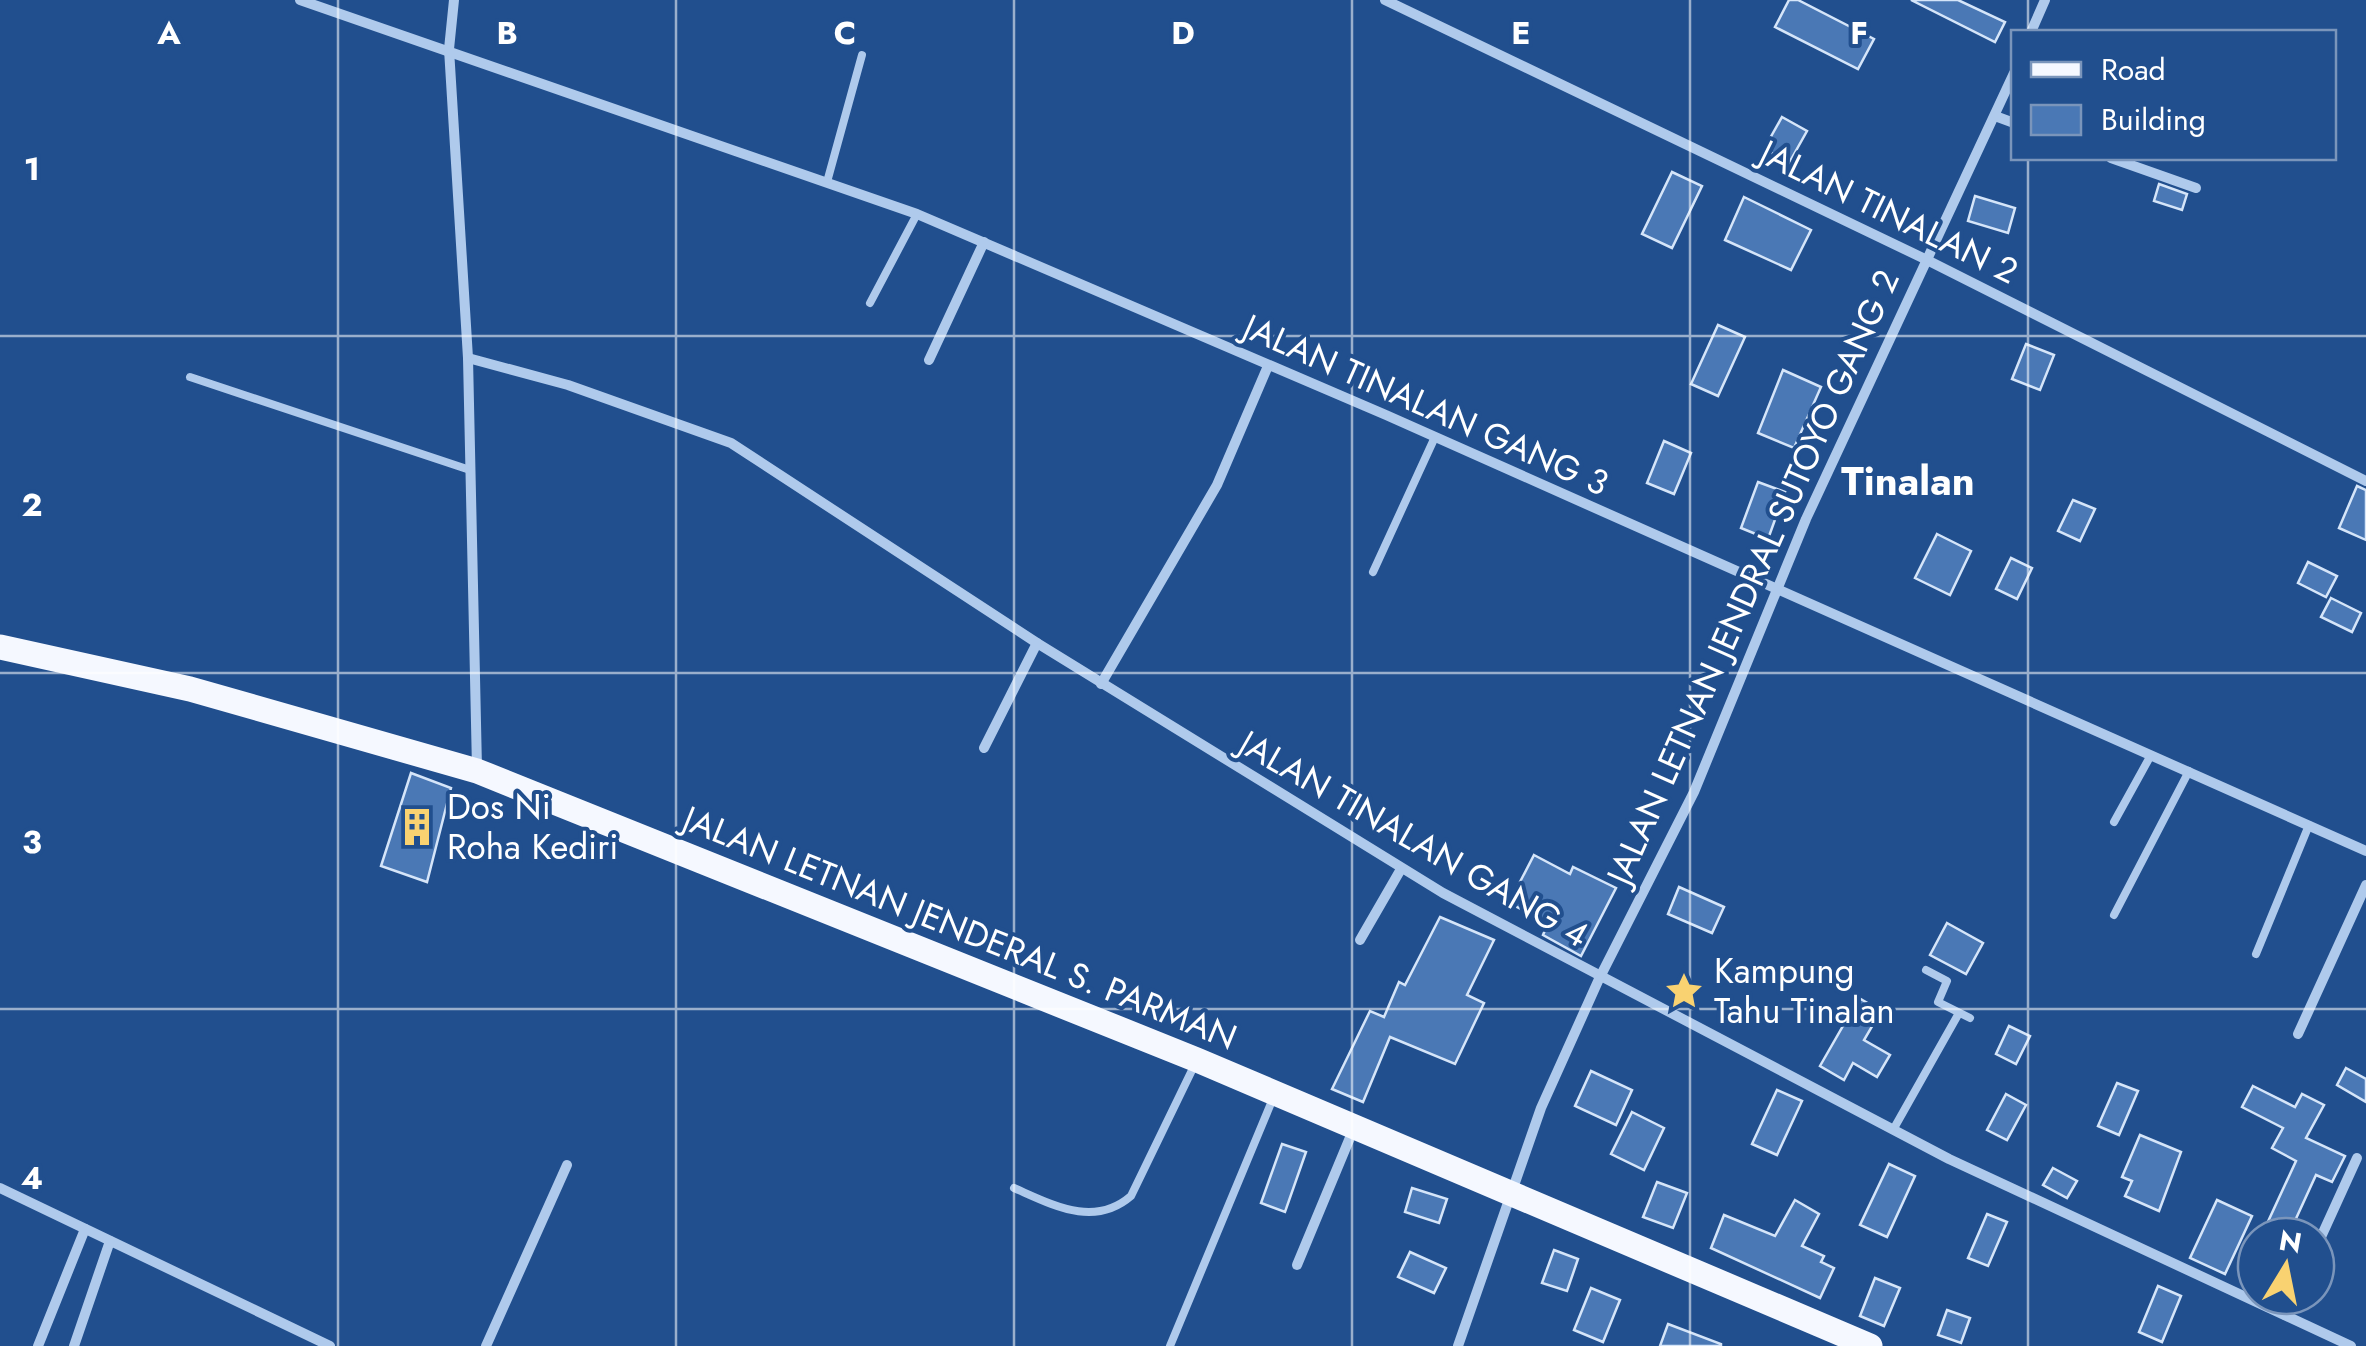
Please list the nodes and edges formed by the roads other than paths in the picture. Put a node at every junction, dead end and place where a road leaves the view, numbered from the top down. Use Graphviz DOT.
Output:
graph roads {
  1 [pos="300,0"];
  2 [pos="454,0"];
  3 [pos="1384,0"];
  4 [pos="2045,0"];
  5 [pos="2032,30"];
  6 [pos="449,49"];
  7 [pos="862,56"];
  8 [pos="2011,79"];
  9 [pos="1994,116"];
  10 [pos="2011,122"];
  11 [pos="2117,160"];
  12 [pos="827,182"];
  13 [pos="2196,188"];
  14 [pos="917,214"];
  15 [pos="984,242"];
  16 [pos="1925,259"];
  17 [pos="870,303"];
  18 [pos="468,358"];
  19 [pos="929,360"];
  20 [pos="1268,366"];
  21 [pos="190,377"];
  22 [pos="1435,437"];
  23 [pos="470,470"];
  24 [pos="2366,480"];
  25 [pos="1373,572"];
  26 [pos="1777,592"];
  27 [pos="1037,644"];
  28 [pos="0,647"];
  29 [pos="1101,684"];
  30 [pos="984,748"];
  31 [pos="2151,754"];
  32 [pos="478,771"];
  33 [pos="2189,771"];
  34 [pos="2114,822"];
  35 [pos="2309,825"];
  36 [pos="2366,852"];
  37 [pos="1401,869"];
  38 [pos="2366,885"];
  39 [pos="2114,915"];
  40 [pos="1360,940"];
  41 [pos="2256,954"];
  42 [pos="1926,970"];
  43 [pos="1599,979"];
  44 [pos="1959,1013"];
  45 [pos="1970,1018"];
  46 [pos="2298,1034"];
  47 [pos="1196,1060"];
  48 [pos="1275,1094"];
  49 [pos="1354,1128"];
  50 [pos="1893,1130"];
  51 [pos="2357,1158"];
  52 [pos="567,1165"];
  53 [pos="0,1188"];
  54 [pos="1014,1188"];
  55 [pos="1509,1192"];
  56 [pos="2331,1216"];
  57 [pos="84,1229"];
  58 [pos="110,1241"];
  59 [pos="1298,1266"];
  60 [pos="2236,1292"];
  61 [pos="2287,1316"];
  62 [pos="38,1346"];
  63 [pos="74,1346"];
  64 [pos="330,1346"];
  65 [pos="486,1346"];
  66 [pos="1170,1346"];
  67 [pos="1458,1346"];
  68 [pos="1870,1346"];
  69 [pos="2351,1346"];
  1 -- 6 [label="street, JALAN TINALAN GANG 3"];
  2 -- 6 [label="street"];
  3 -- 16 [label="street, JALAN TINALAN 2"];
  4 -- 5 [label="street"];
  6 -- 12 [label="street, JALAN TINALAN GANG 3"];
  6 -- 18 [label="street"];
  7 -- 12 [label="lane"];
  8 -- 9 [label="street, JALAN LETNAN JENDRAL SUTOYO GANG 2"];
  9 -- 10 [label="street"];
  9 -- 16 [label="street, JALAN LETNAN JENDRAL SUTOYO GANG 2"];
  11 -- 13 [label="street"];
  12 -- 14 [label="street, JALAN TINALAN GANG 3"];
  14 -- 15 [label="street, JALAN TINALAN GANG 3"];
  14 -- 17 [label="lane"];
  15 -- 19 [label="street"];
  15 -- 20 [label="street, JALAN TINALAN GANG 3"];
  16 -- 24 [label="street, JALAN TINALAN 2"];
  16 -- 26 [label="street, JALAN LETNAN JENDRAL SUTOYO GANG 2"];
  18 -- 23 [label="street"];
  18 -- 27 [label="street, JALAN TINALAN GANG 4"];
  20 -- 22 [label="street, JALAN TINALAN GANG 3"];
  20 -- 29 [label="street"];
  21 -- 23 [label="lane"];
  22 -- 25 [label="lane"];
  22 -- 26 [label="street, JALAN TINALAN GANG 3"];
  23 -- 32 [label="street"];
  26 -- 31 [label="street, JALAN TINALAN GANG 3"];
  26 -- 43 [label="street, JALAN LETNAN JENDRAL SUTOYO GANG 2"];
  27 -- 29 [label="street, JALAN TINALAN GANG 4"];
  27 -- 30 [label="street"];
  28 -- 32 [label="main road, JALAN LETNAN JENDERAL S. PARMAN"];
  29 -- 37 [label="street, JALAN TINALAN GANG 4"];
  31 -- 33 [label="street, JALAN TINALAN GANG 3"];
  31 -- 34 [label="lane"];
  32 -- 47 [label="main road, JALAN LETNAN JENDERAL S. PARMAN"];
  33 -- 35 [label="street, JALAN TINALAN GANG 3"];
  33 -- 39 [label="lane"];
  35 -- 36 [label="street, JALAN TINALAN GANG 3"];
  35 -- 41 [label="lane"];
  37 -- 40 [label="street"];
  37 -- 43 [label="street, JALAN TINALAN GANG 4"];
  38 -- 46 [label="street"];
  42 -- 44 [label="lane"];
  43 -- 50 [label="street, JALAN TINALAN GANG 4"];
  43 -- 55 [label="street, JALAN LETNAN JENDRAL SUTOYO GANG 2"];
  44 -- 45 [label="lane"];
  44 -- 50 [label="lane"];
  47 -- 48 [label="main road, JALAN LETNAN JENDERAL S. PARMAN"];
  47 -- 54 [label="lane"];
  48 -- 49 [label="main road, JALAN LETNAN JENDERAL S. PARMAN"];
  48 -- 66 [label="lane"];
  49 -- 55 [label="main road, JALAN LETNAN JENDERAL S. PARMAN"];
  49 -- 59 [label="street"];
  50 -- 60 [label="street, JALAN TINALAN GANG 4"];
  51 -- 56 [label="street"];
  52 -- 65 [label="street"];
  53 -- 57 [label="street"];
  55 -- 67 [label="street, JALAN LETNAN JENDRAL SUTOYO GANG 2"];
  55 -- 68 [label="main road, JALAN LETNAN JENDERAL S. PARMAN"];
  57 -- 58 [label="street"];
  57 -- 62 [label="street"];
  58 -- 63 [label="street"];
  58 -- 64 [label="street"];
  61 -- 69 [label="street, JALAN TINALAN GANG 4"];
}
